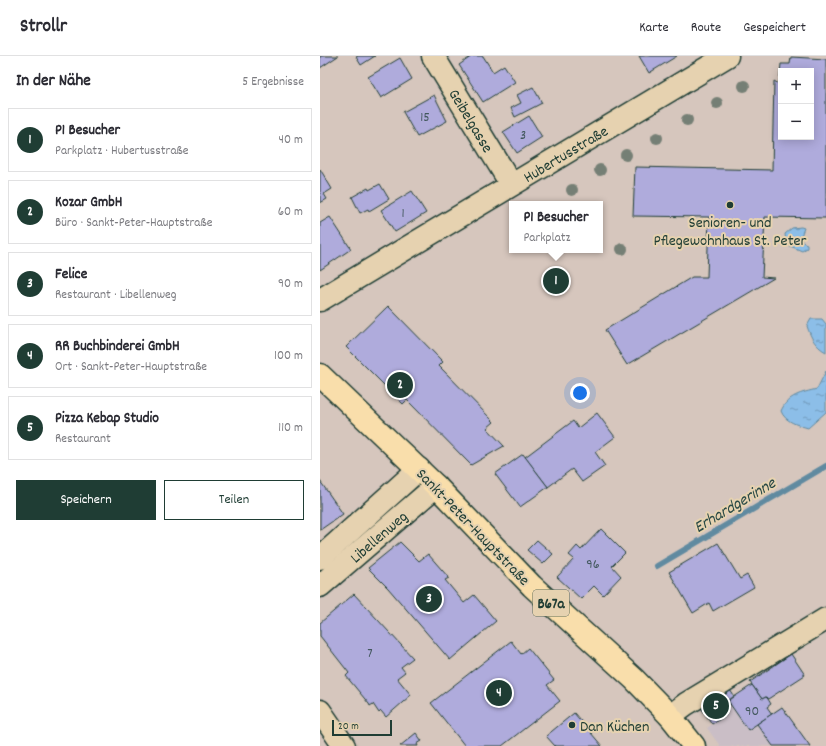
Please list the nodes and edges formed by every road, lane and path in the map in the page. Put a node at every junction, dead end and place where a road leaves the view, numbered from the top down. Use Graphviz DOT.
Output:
graph roads {
  1 [pos="433,56"];
  2 [pos="727,56"];
  3 [pos="511,184"];
  4 [pos="320,300"];
  5 [pos="320,375"];
  6 [pos="419,469"];
  7 [pos="436,486"];
  8 [pos="320,558"];
  9 [pos="320,586"];
  10 [pos="826,619"];
  11 [pos="321,715"];
  12 [pos="670,716"];
  13 [pos="344,746"];
  14 [pos="694,746"];
  1 -- 3 [label="street, Geibelgasse"];
  2 -- 3 [label="street, Hubertusstraße"];
  3 -- 4 [label="street, Hubertusstraße"];
  5 -- 6 [label="main road, Sankt-Peter-Hauptstraße / B67a"];
  6 -- 7 [label="main road, Sankt-Peter-Hauptstraße / B67a"];
  6 -- 8 [label="street"];
  7 -- 9 [label="street, Libellenweg"];
  7 -- 12 [label="main road, Sankt-Peter-Hauptstraße / B67a"];
  10 -- 12 [label="street"];
  11 -- 13 [label="street"];
  12 -- 14 [label="main road, Sankt-Peter-Hauptstraße / B67a"];
}
